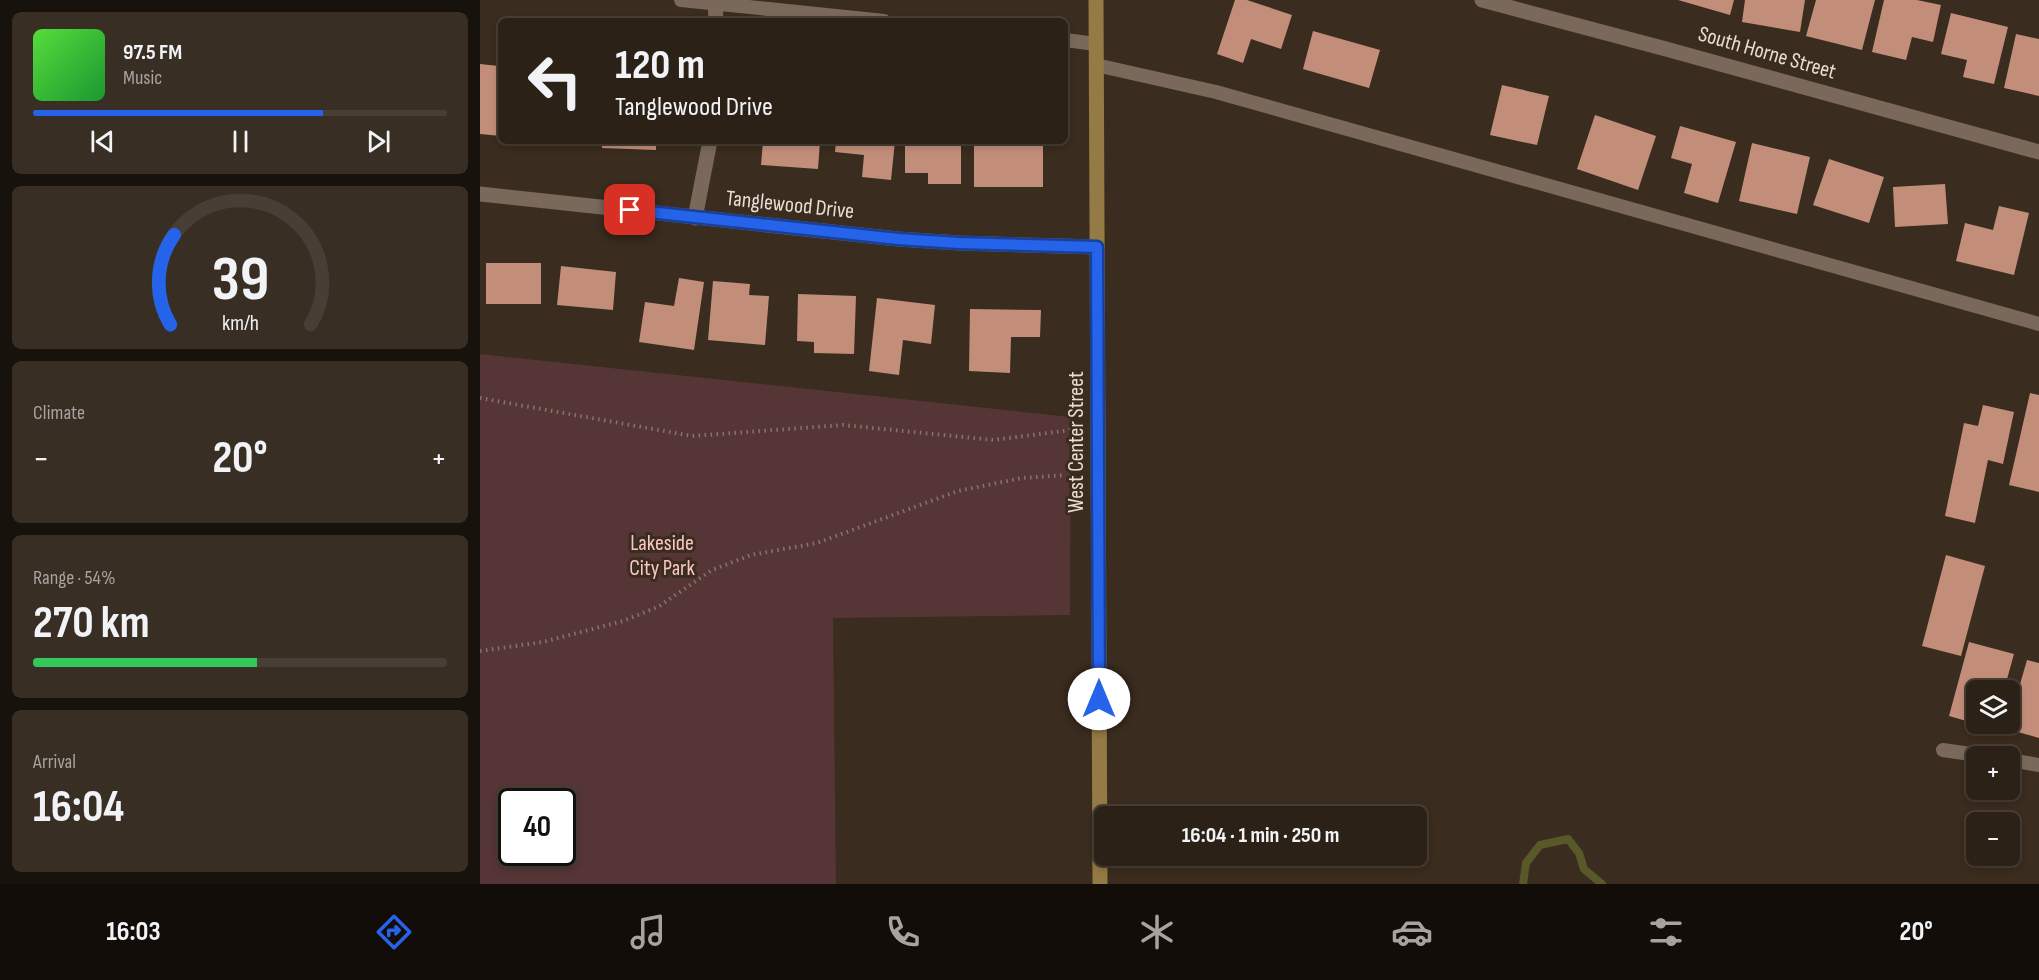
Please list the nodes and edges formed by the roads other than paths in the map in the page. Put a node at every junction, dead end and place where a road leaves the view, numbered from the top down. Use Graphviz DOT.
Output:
graph roads {
  1 [pos="681,0"];
  2 [pos="1096,0"];
  3 [pos="1482,0"];
  4 [pos="715,2"];
  5 [pos="716,18"];
  6 [pos="857,18"];
  7 [pos="1068,40"];
  8 [pos="1096,44"];
  9 [pos="1096,65"];
  10 [pos="709,144"];
  11 [pos="2039,152"];
  12 [pos="480,194"];
  13 [pos="695,218"];
  14 [pos="1097,247"];
  15 [pos="2039,324"];
  16 [pos="1943,750"];
  17 [pos="1966,753"];
  18 [pos="2020,762"];
  19 [pos="2039,765"];
  20 [pos="1100,884"];
  1 -- 4 [label="lane"];
  2 -- 8 [label="street, West Center Street"];
  3 -- 11 [label="street, South Horne Street"];
  4 -- 5 [label="street"];
  4 -- 6 [label="lane"];
  7 -- 8 [label="lane"];
  8 -- 9 [label="street, West Center Street"];
  9 -- 14 [label="street, West Center Street"];
  9 -- 15 [label="lane"];
  10 -- 13 [label="street"];
  12 -- 13 [label="street, Tanglewood Drive"];
  13 -- 14 [label="street, Tanglewood Drive"];
  14 -- 20 [label="street, West Center Street"];
  16 -- 17 [label="lane"];
  18 -- 19 [label="lane"];
}
